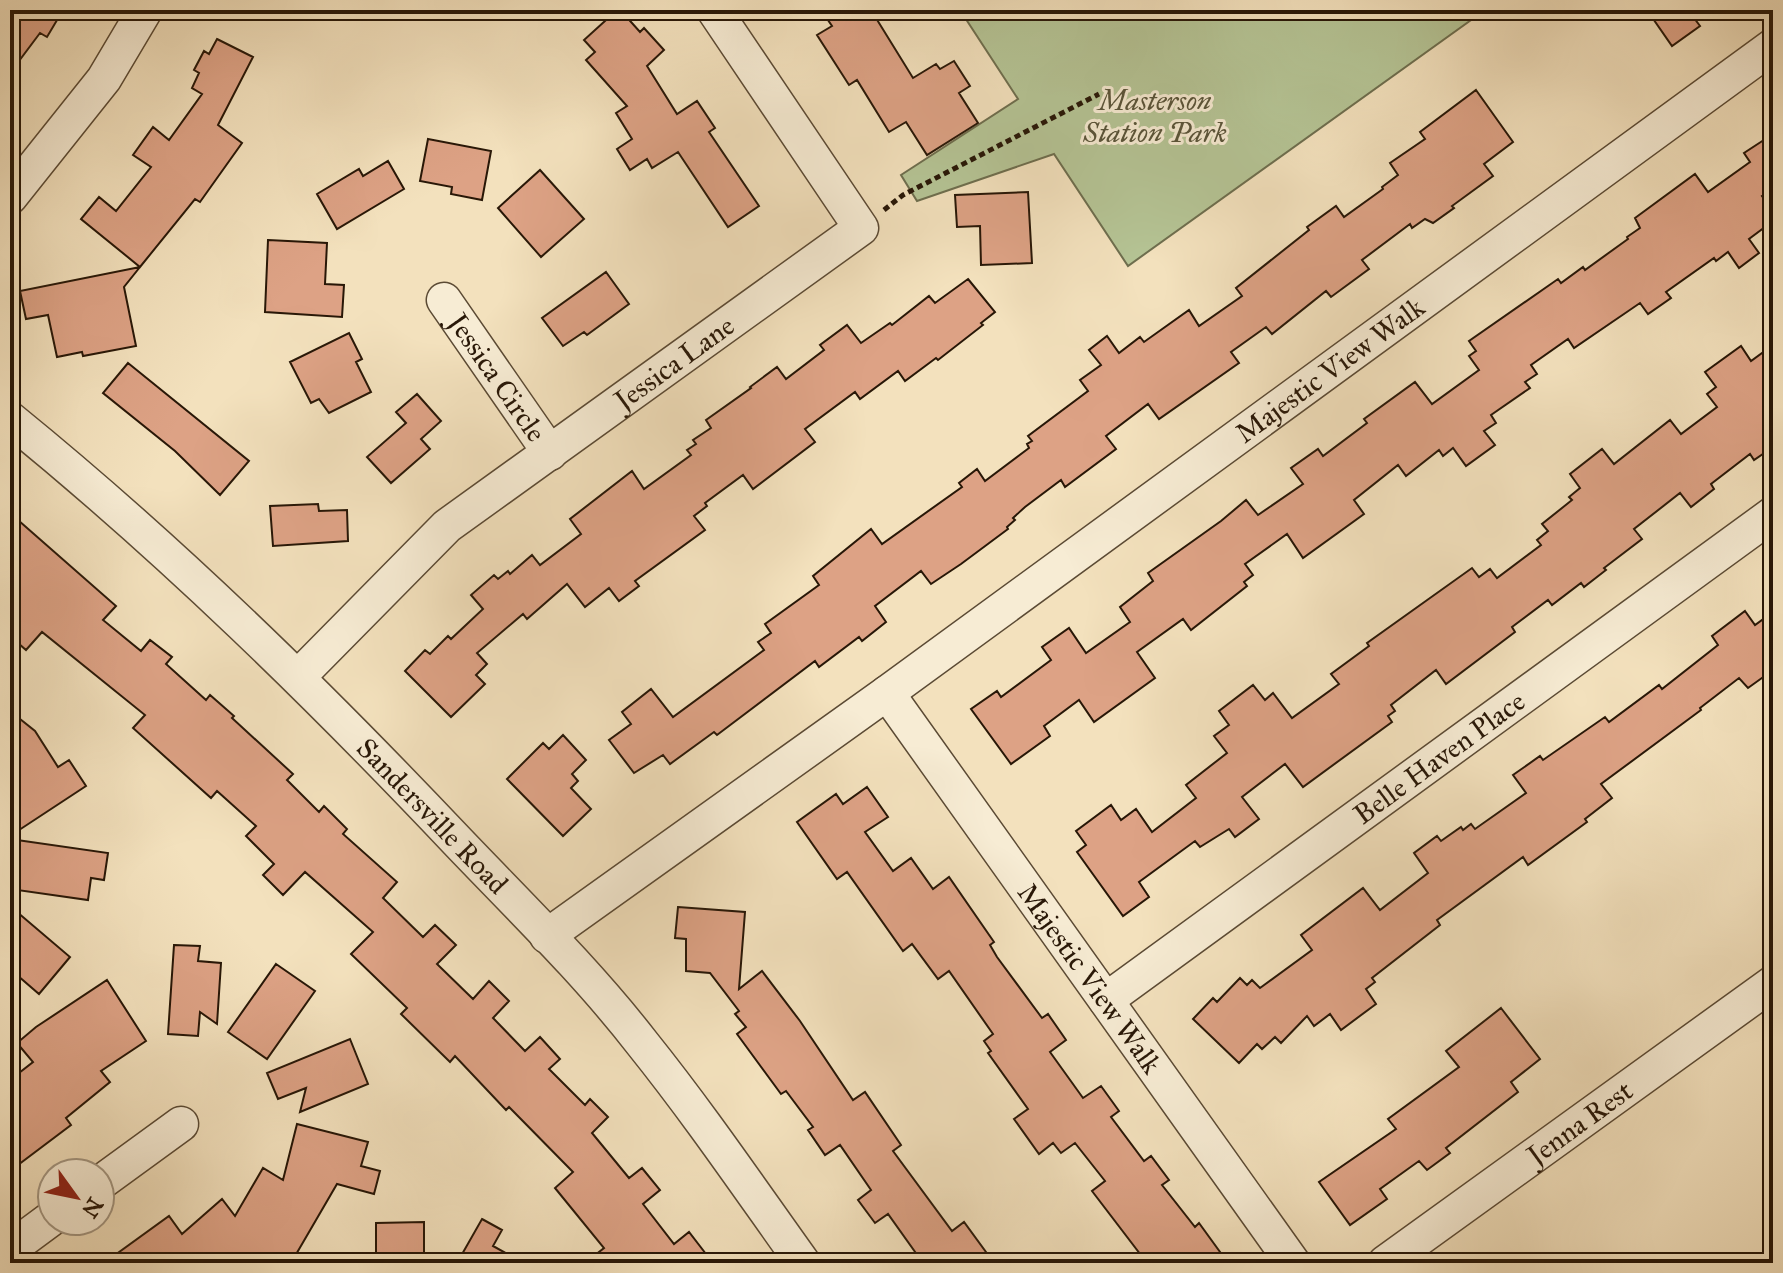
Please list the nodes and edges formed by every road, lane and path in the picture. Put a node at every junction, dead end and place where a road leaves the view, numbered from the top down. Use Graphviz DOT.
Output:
graph roads {
  1 [pos="145,10"];
  2 [pos="714,10"];
  3 [pos="1773,46"];
  4 [pos="1099,94"];
  5 [pos="10,197"];
  6 [pos="861,228"];
  7 [pos="444,300"];
  8 [pos="10,419"];
  9 [pos="550,453"];
  10 [pos="1773,514"];
  11 [pos="298,677"];
  12 [pos="887,693"];
  13 [pos="547,936"];
  14 [pos="1773,983"];
  15 [pos="1106,1000"];
  16 [pos="181,1124"];
  17 [pos="116,1171"];
  18 [pos="36,1230"];
  19 [pos="10,1249"];
  20 [pos="803,1263"];
  21 [pos="1293,1263"];
  22 [pos="1385,1263"];
  1 -- 5 [label="street"];
  2 -- 6 [label="street"];
  3 -- 12 [label="street, Majestic View Walk"];
  4 -- 6 [label="path"];
  6 -- 9 [label="street, Jessica Lane"];
  7 -- 9 [label="street, Jessica Circle"];
  8 -- 11 [label="street, Sandersville Road"];
  9 -- 11 [label="street, Jessica Lane"];
  10 -- 15 [label="street, Belle Haven Place"];
  11 -- 13 [label="street, Sandersville Road"];
  12 -- 13 [label="street, Majestic View Walk"];
  12 -- 15 [label="street, Majestic View Walk"];
  13 -- 20 [label="street, Sandersville Road"];
  14 -- 22 [label="street, Jenna Rest"];
  15 -- 21 [label="street, Majestic View Walk"];
  16 -- 17 [label="street"];
  18 -- 19 [label="street"];
}
